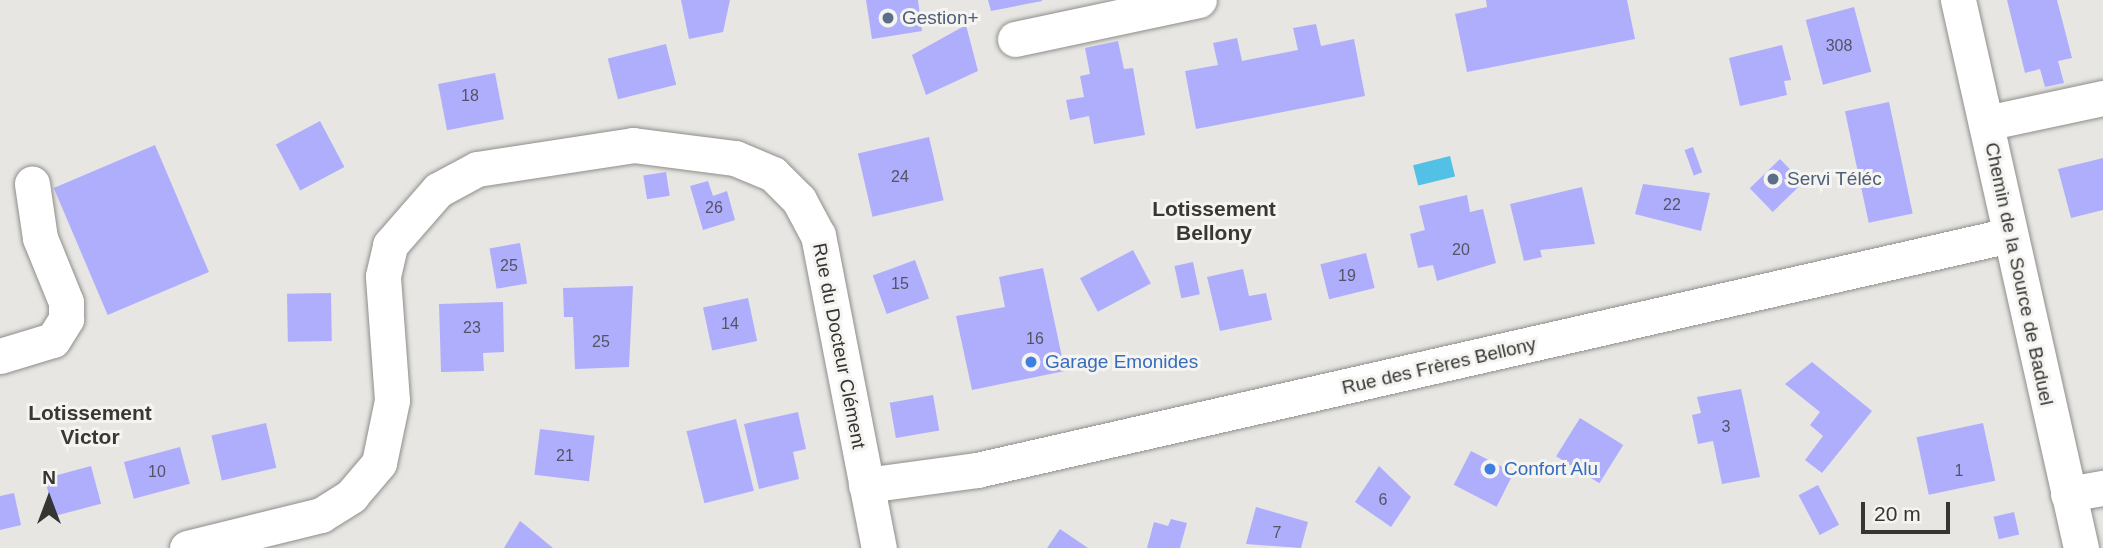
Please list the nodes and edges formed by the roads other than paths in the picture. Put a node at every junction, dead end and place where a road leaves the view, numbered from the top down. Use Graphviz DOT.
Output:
graph roads {
  1 [pos="1199,0"];
  2 [pos="1958,0"];
  3 [pos="1015,39"];
  4 [pos="2103,98"];
  5 [pos="1986,123"];
  6 [pos="32,184"];
  7 [pos="2010,235"];
  8 [pos="0,356"];
  9 [pos="866,485"];
  10 [pos="2103,488"];
  11 [pos="2068,494"];
  12 [pos="187,548"];
  13 [pos="879,548"];
  14 [pos="2081,548"];
  1 -- 3 [label="street"];
  2 -- 5 [label="street, Chemin de la Source de Baduel"];
  4 -- 5 [label="street"];
  5 -- 7 [label="street, Chemin de la Source de Baduel"];
  6 -- 8 [label="street"];
  7 -- 9 [label="street, Rue des Frères Bellony"];
  7 -- 11 [label="street, Chemin de la Source de Baduel"];
  9 -- 12 [label="street, Rue du Docteur Clément"];
  9 -- 13 [label="street, Rue du Docteur Clément"];
  10 -- 11 [label="street"];
  11 -- 14 [label="street, Chemin de la Source de Baduel"];
}
